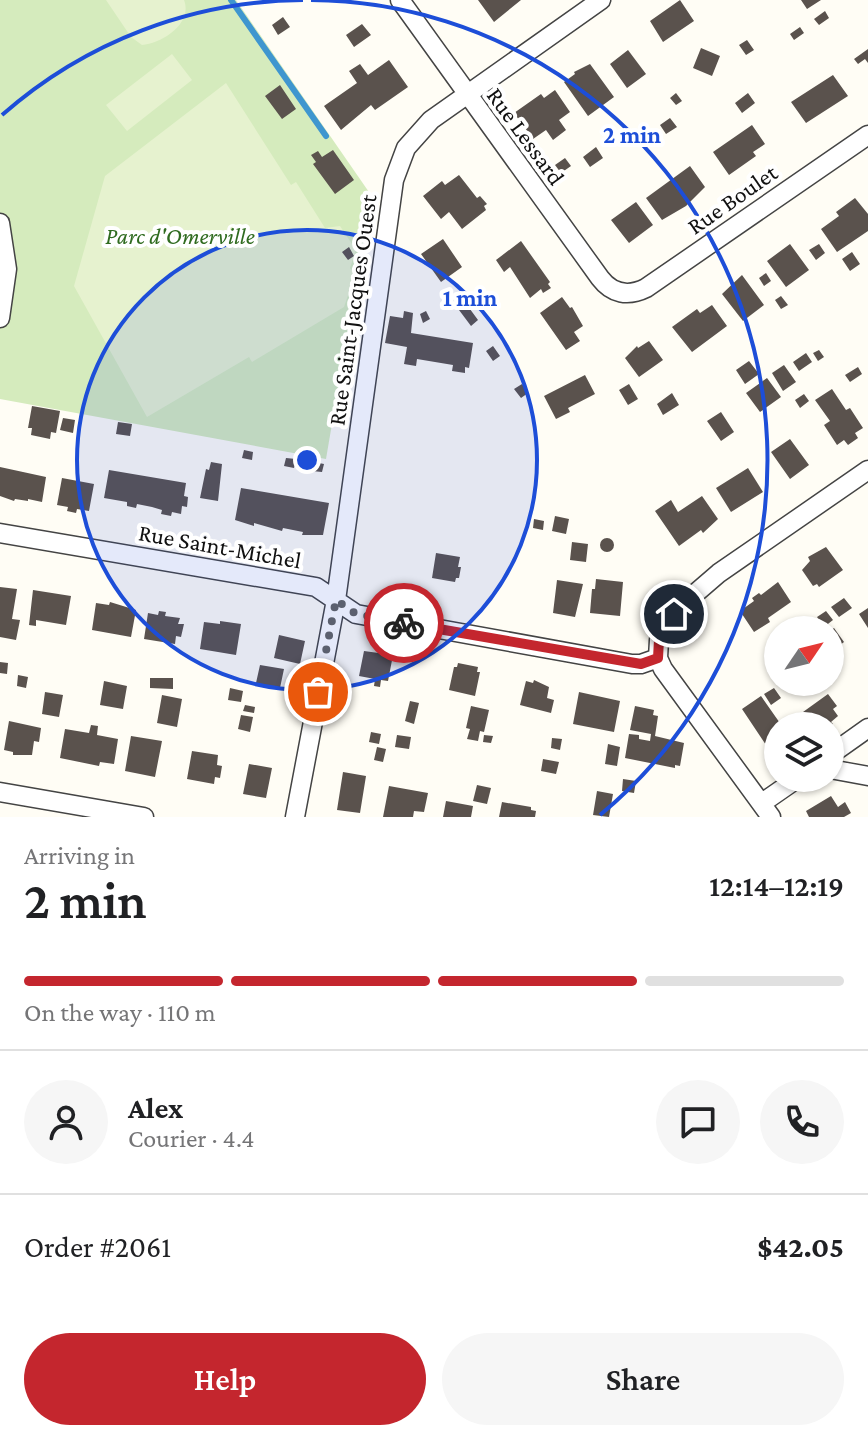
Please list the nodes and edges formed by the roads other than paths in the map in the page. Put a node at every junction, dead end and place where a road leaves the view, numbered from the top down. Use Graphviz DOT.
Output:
graph roads {
  1 [pos="400,0"];
  2 [pos="601,0"];
  3 [pos="466,94"];
  4 [pos="868,135"];
  5 [pos="0,223"];
  6 [pos="620,293"];
  7 [pos="0,318"];
  8 [pos="868,470"];
  9 [pos="0,533"];
  10 [pos="336,600"];
  11 [pos="658,658"];
  12 [pos="868,728"];
  13 [pos="844,745"];
  14 [pos="844,772"];
  15 [pos="868,776"];
  16 [pos="0,792"];
  17 [pos="784,792"];
  18 [pos="767,810"];
  19 [pos="144,817"];
  20 [pos="295,817"];
  1 -- 3 [label="street, Rue Lessard"];
  2 -- 3 [label="street, Rue Saint-Jacques Ouest"];
  3 -- 6 [label="street, Rue Lessard"];
  3 -- 10 [label="street, Rue Saint-Jacques Ouest"];
  4 -- 6 [label="street, Rue Boulet"];
  5 -- 7 [label="street"];
  8 -- 11 [label="street"];
  9 -- 10 [label="street, Rue Saint-Michel"];
  10 -- 11 [label="street, Rue Saint-Michel"];
  10 -- 20 [label="street, Rue Saint-Jacques Ouest"];
  11 -- 18 [label="street"];
  12 -- 13 [label="street"];
  14 -- 15 [label="street"];
  16 -- 19 [label="street"];
  17 -- 18 [label="street"];
}
